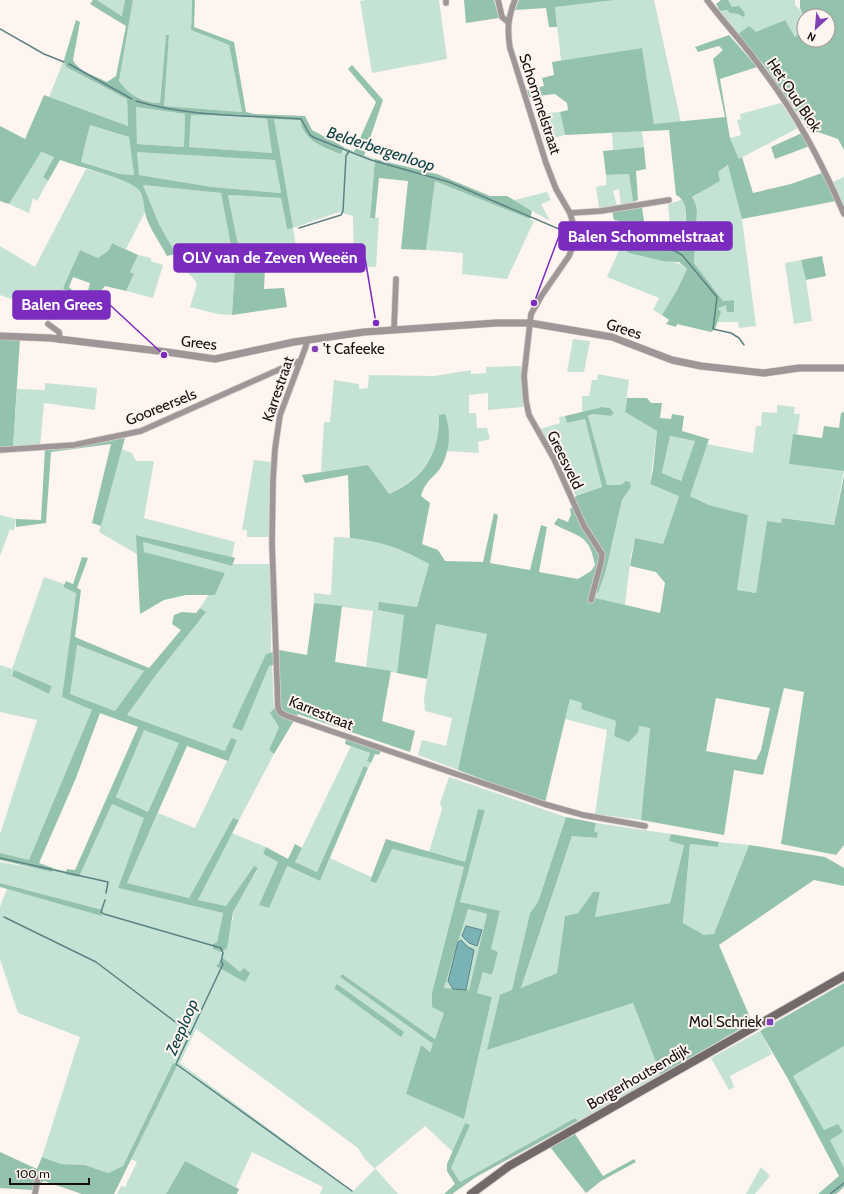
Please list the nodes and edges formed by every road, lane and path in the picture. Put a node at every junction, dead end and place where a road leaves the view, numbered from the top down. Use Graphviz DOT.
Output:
graph roads {
  1 [pos="498,0"];
  2 [pos="516,0"];
  3 [pos="707,0"];
  4 [pos="508,22"];
  5 [pos="669,200"];
  6 [pos="570,213"];
  7 [pos="844,214"];
  8 [pos="396,279"];
  9 [pos="530,323"];
  10 [pos="48,324"];
  11 [pos="394,329"];
  12 [pos="0,336"];
  13 [pos="60,340"];
  14 [pos="307,340"];
  15 [pos="300,362"];
  16 [pos="844,368"];
  17 [pos="0,450"];
  18 [pos="591,600"];
  19 [pos="645,826"];
  20 [pos="844,976"];
  21 [pos="38,1178"];
  22 [pos="35,1194"];
  23 [pos="471,1194"];
  1 -- 4 [label="street, Schommelstraat"];
  2 -- 4 [label="street"];
  3 -- 7 [label="street, Het Oud Blok"];
  4 -- 6 [label="street, Schommelstraat"];
  5 -- 6 [label="street"];
  6 -- 9 [label="street, Schommelstraat"];
  8 -- 11 [label="street"];
  9 -- 11 [label="street, Grees"];
  9 -- 16 [label="street, Grees"];
  9 -- 18 [label="street, Greesveld"];
  10 -- 13 [label="street"];
  11 -- 14 [label="street, Grees"];
  12 -- 13 [label="street, Grees"];
  13 -- 14 [label="street, Grees"];
  14 -- 15 [label="street, Karrestraat"];
  15 -- 17 [label="street, Gooreersels"];
  15 -- 19 [label="street, Karrestraat"];
  20 -- 23 [label="main road, Borgerhoutsendijk"];
  21 -- 22 [label="street"];
}
